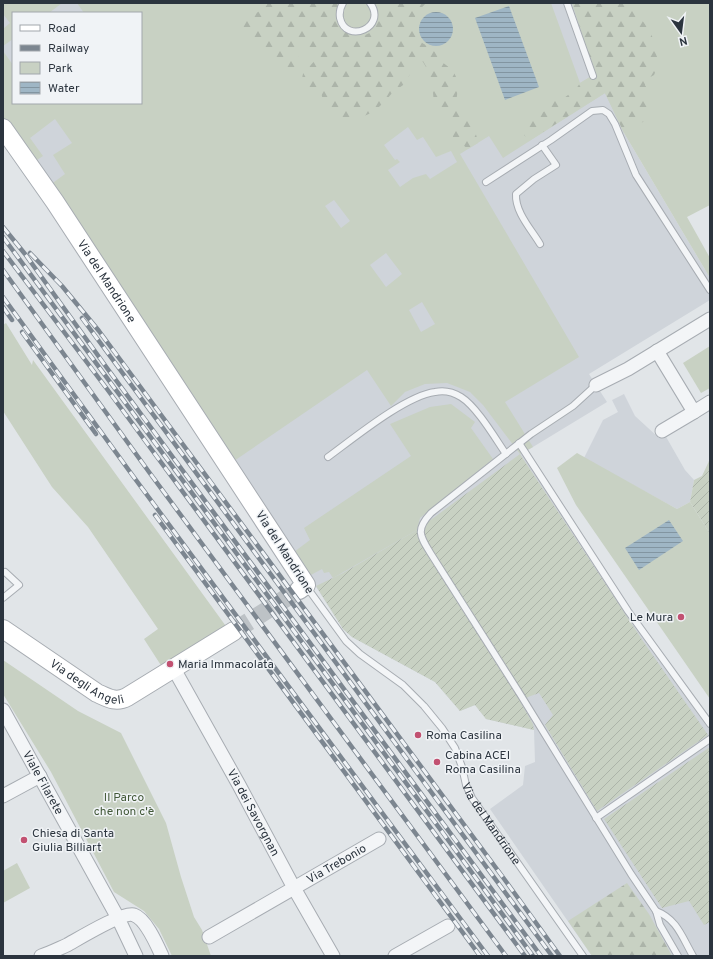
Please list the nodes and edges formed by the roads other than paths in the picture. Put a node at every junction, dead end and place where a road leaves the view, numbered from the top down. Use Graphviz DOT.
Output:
graph roads {
  1 [pos="343,3"];
  2 [pos="370,3"];
  3 [pos="566,3"];
  4 [pos="593,76"];
  5 [pos="3,128"];
  6 [pos="542,145"];
  7 [pos="486,182"];
  8 [pos="540,244"];
  9 [pos="710,290"];
  10 [pos="710,319"];
  11 [pos="657,351"];
  12 [pos="596,385"];
  13 [pos="710,402"];
  14 [pos="694,412"];
  15 [pos="662,431"];
  16 [pos="519,443"];
  17 [pos="506,454"];
  18 [pos="328,457"];
  19 [pos="5,572"];
  20 [pos="302,587"];
  21 [pos="3,598"];
  22 [pos="3,629"];
  23 [pos="234,631"];
  24 [pos="174,669"];
  25 [pos="3,710"];
  26 [pos="710,724"];
  27 [pos="710,739"];
  28 [pos="40,776"];
  29 [pos="3,796"];
  30 [pos="596,818"];
  31 [pos="379,839"];
  32 [pos="294,888"];
  33 [pos="656,911"];
  34 [pos="118,918"];
  35 [pos="448,926"];
  36 [pos="209,937"];
  37 [pos="41,956"];
  38 [pos="136,956"];
  39 [pos="162,956"];
  40 [pos="333,956"];
  41 [pos="395,956"];
  42 [pos="583,956"];
  43 [pos="678,956"];
  44 [pos="693,956"];
  1 -- 2 [label="lane"];
  3 -- 4 [label="lane"];
  5 -- 20 [label="street, Via del Mandrione"];
  6 -- 7 [label="lane"];
  6 -- 8 [label="lane"];
  6 -- 9 [label="lane"];
  10 -- 11 [label="street"];
  11 -- 12 [label="street"];
  11 -- 14 [label="street"];
  12 -- 16 [label="lane"];
  13 -- 14 [label="street"];
  14 -- 15 [label="street"];
  16 -- 17 [label="lane"];
  16 -- 26 [label="lane"];
  17 -- 18 [label="lane"];
  17 -- 30 [label="lane"];
  19 -- 21 [label="lane"];
  20 -- 42 [label="lane, Via del Mandrione"];
  22 -- 24 [label="street, Via degli Angeli"];
  23 -- 24 [label="street, Via degli Angeli"];
  24 -- 32 [label="street, Via dei Savorgnan"];
  25 -- 28 [label="street, Viale Filarete"];
  27 -- 30 [label="lane"];
  28 -- 29 [label="street"];
  28 -- 34 [label="street, Viale Filarete"];
  30 -- 33 [label="lane"];
  31 -- 32 [label="street, Via Trebonio"];
  32 -- 36 [label="street, Via Trebonio"];
  32 -- 40 [label="street, Via dei Savorgnan"];
  33 -- 43 [label="lane"];
  33 -- 44 [label="lane"];
  34 -- 37 [label="street"];
  34 -- 38 [label="street, Viale Filarete"];
  34 -- 39 [label="street"];
  35 -- 41 [label="street"];
}
